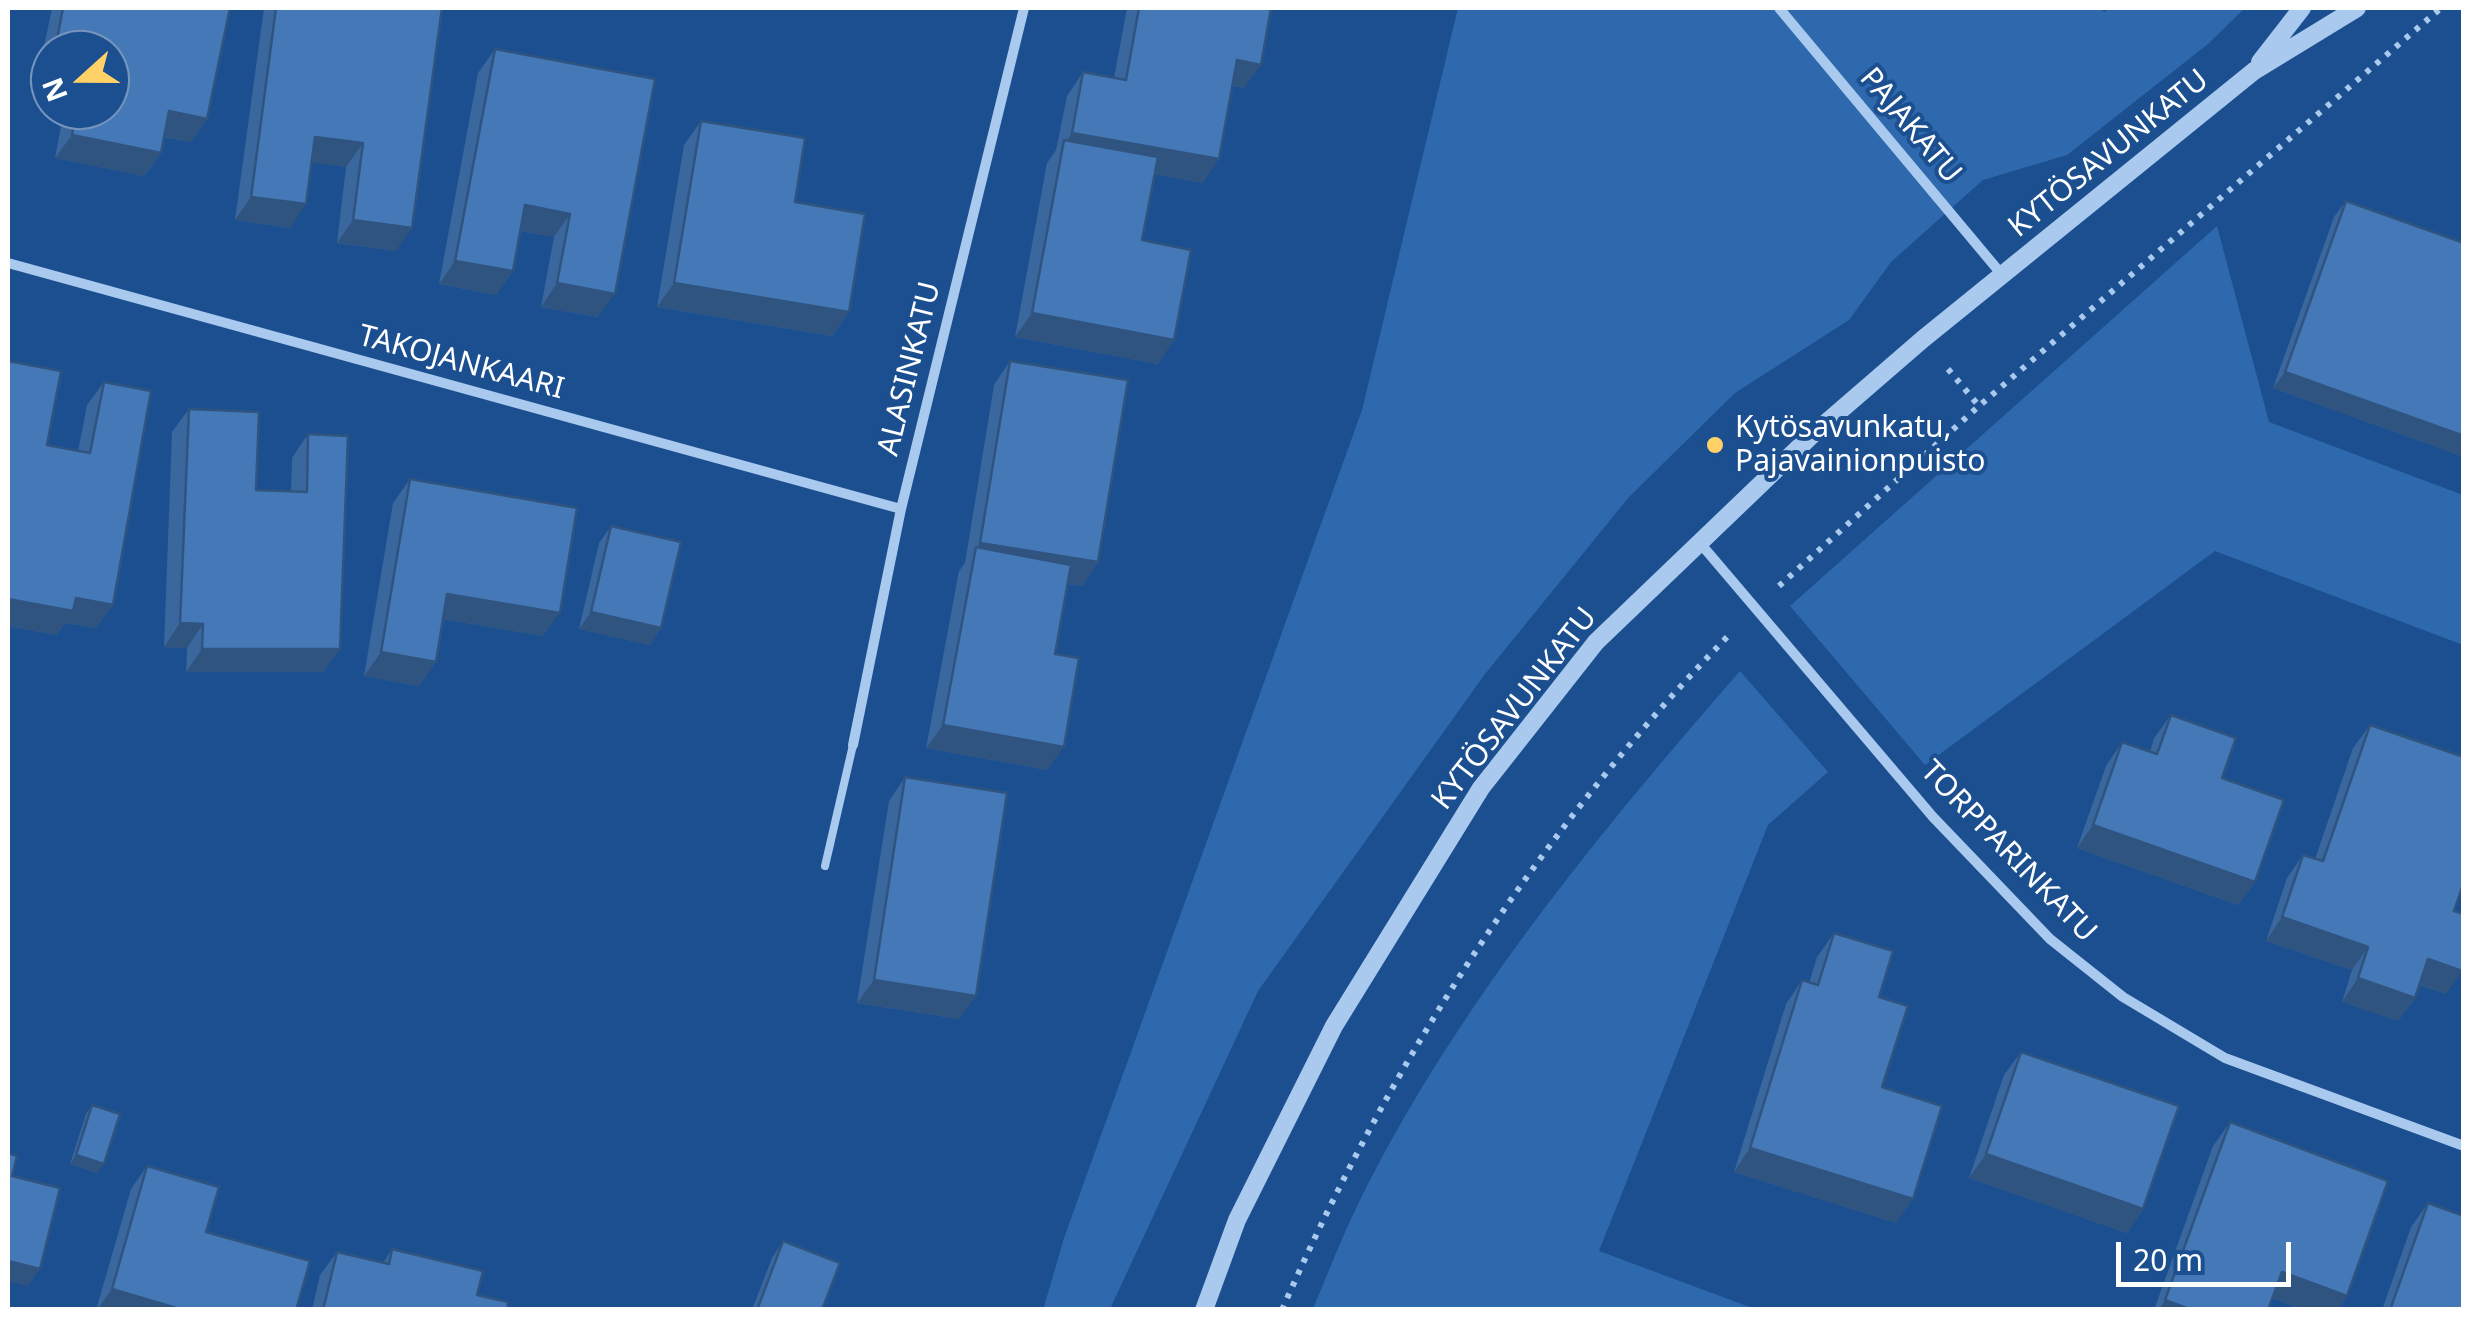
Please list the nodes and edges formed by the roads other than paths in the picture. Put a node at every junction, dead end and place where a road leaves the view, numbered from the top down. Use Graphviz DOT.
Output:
graph roads {
  1 [pos="1024,8"];
  2 [pos="1779,8"];
  3 [pos="2302,8"];
  4 [pos="2357,8"];
  5 [pos="2254,71"];
  6 [pos="8,263"];
  7 [pos="2004,277"];
  8 [pos="901,509"];
  9 [pos="1700,542"];
  10 [pos="853,745"];
  11 [pos="824,866"];
  12 [pos="2464,1146"];
  13 [pos="1204,1310"];
  1 -- 8 [label="street, ALASINKATU"];
  2 -- 7 [label="street, PAJAKATU"];
  3 -- 5 [label="street, KYTÖSAVUNKATU"];
  4 -- 5 [label="street, KYTÖSAVUNKATU"];
  5 -- 7 [label="street, KYTÖSAVUNKATU"];
  6 -- 8 [label="street, TAKOJANKAARI"];
  7 -- 9 [label="street, KYTÖSAVUNKATU"];
  8 -- 10 [label="street, ALASINKATU"];
  9 -- 12 [label="street, TORPPARINKATU"];
  9 -- 13 [label="street, KYTÖSAVUNKATU"];
  10 -- 11 [label="lane"];
}
